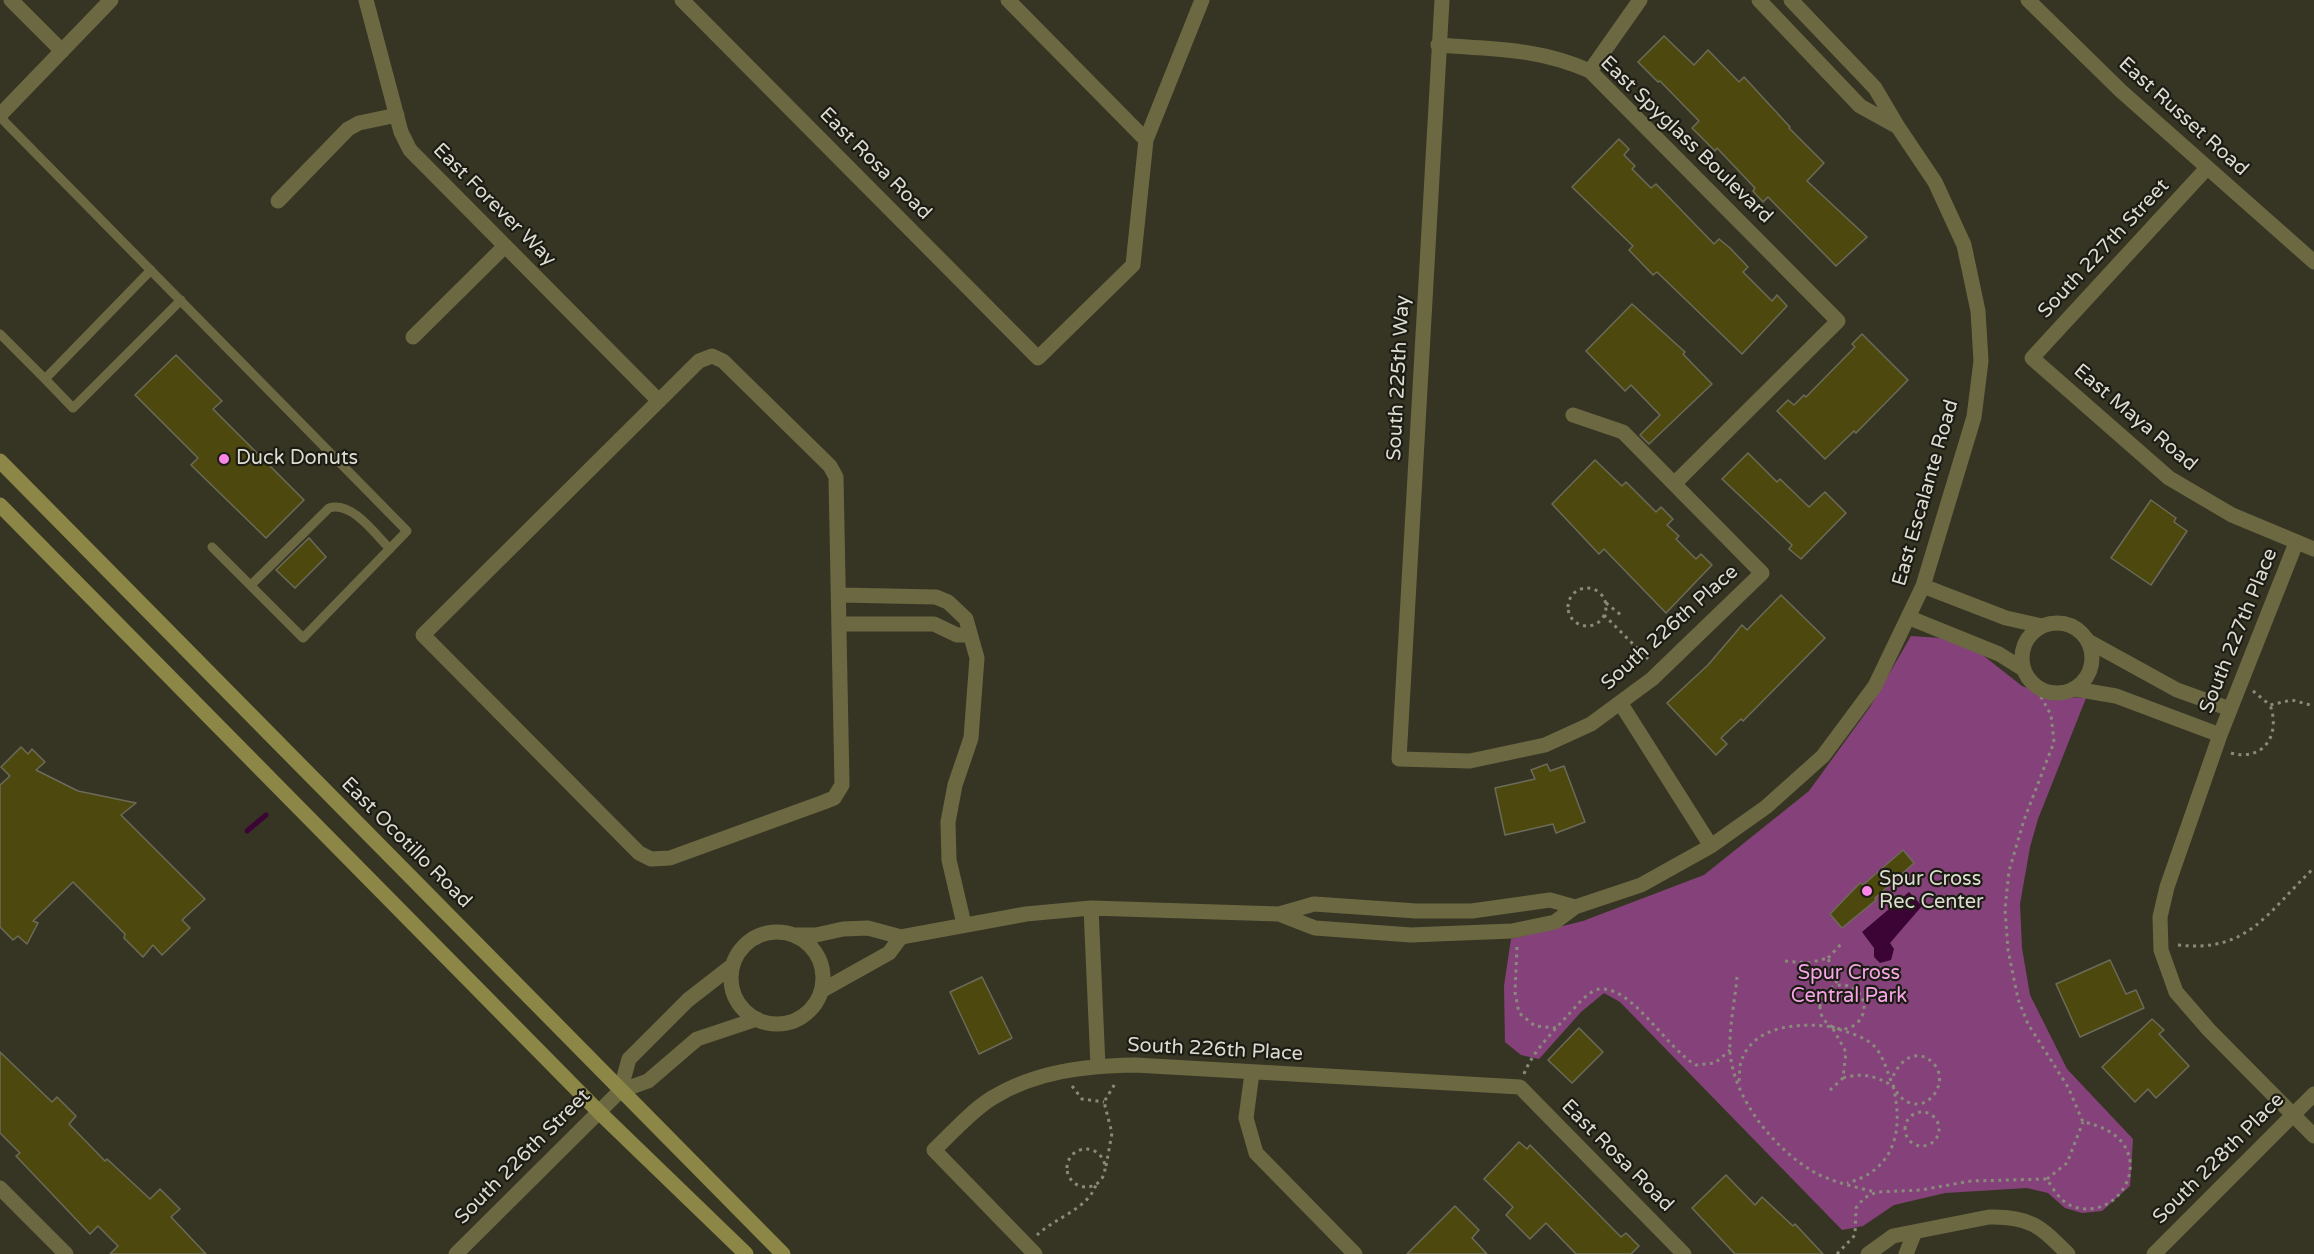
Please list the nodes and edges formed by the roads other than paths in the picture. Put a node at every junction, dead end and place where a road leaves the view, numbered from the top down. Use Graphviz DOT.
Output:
graph roads {
  1 [pos="11,0"];
  2 [pos="111,0"];
  3 [pos="366,0"];
  4 [pos="682,0"];
  5 [pos="1008,0"];
  6 [pos="1202,0"];
  7 [pos="1442,0"];
  8 [pos="1640,0"];
  9 [pos="1759,0"];
  10 [pos="1791,0"];
  11 [pos="2028,0"];
  12 [pos="1438,45"];
  13 [pos="62,51"];
  14 [pos="1590,71"];
  15 [pos="397,115"];
  16 [pos="0,116"];
  17 [pos="1898,127"];
  18 [pos="1146,140"];
  19 [pos="2207,168"];
  20 [pos="278,201"];
  21 [pos="505,246"];
  22 [pos="2314,262"];
  23 [pos="151,270"];
  24 [pos="181,300"];
  25 [pos="0,334"];
  26 [pos="413,337"];
  27 [pos="2032,358"];
  28 [pos="45,380"];
  29 [pos="659,401"];
  30 [pos="1574,414"];
  31 [pos="0,462"];
  32 [pos="1675,483"];
  33 [pos="0,505"];
  34 [pos="2296,543"];
  35 [pos="212,547"];
  36 [pos="390,549"];
  37 [pos="2314,549"];
  38 [pos="251,585"];
  39 [pos="1923,586"];
  40 [pos="840,595"];
  41 [pos="1910,618"];
  42 [pos="840,624"];
  43 [pos="2042,626"];
  44 [pos="969,635"];
  45 [pos="2088,641"];
  46 [pos="2023,669"];
  47 [pos="2075,689"];
  48 [pos="1621,704"];
  49 [pos="2230,710"];
  50 [pos="2218,741"];
  51 [pos="1399,759"];
  52 [pos="1711,846"];
  53 [pos="1091,908"];
  54 [pos="1575,908"];
  55 [pos="1279,914"];
  56 [pos="964,924"];
  57 [pos="794,935"];
  58 [pos="901,938"];
  59 [pos="733,965"];
  60 [pos="821,991"];
  61 [pos="757,1019"];
  62 [pos="1098,1066"];
  63 [pos="1252,1073"];
  64 [pos="1520,1087"];
  65 [pos="620,1091"];
  66 [pos="2314,1094"];
  67 [pos="599,1112"];
  68 [pos="2294,1115"];
  69 [pos="2314,1136"];
  70 [pos="0,1188"];
  71 [pos="1914,1234"];
  72 [pos="1031,1250"];
  73 [pos="66,1254"];
  74 [pos="456,1254"];
  75 [pos="746,1254"];
  76 [pos="783,1254"];
  77 [pos="1355,1254"];
  78 [pos="1684,1254"];
  79 [pos="1868,1254"];
  80 [pos="1906,1254"];
  81 [pos="2068,1254"];
  82 [pos="2154,1254"];
  1 -- 13 [label="street"];
  2 -- 13 [label="street"];
  3 -- 15 [label="street, East Forever Way"];
  4 -- 18 [label="street, East Rosa Road"];
  5 -- 18 [label="street"];
  6 -- 18 [label="street"];
  7 -- 12 [label="street, South 225th Way"];
  8 -- 14 [label="street"];
  9 -- 17 [label="street, East Escalante Road"];
  10 -- 17 [label="street, East Escalante Road"];
  11 -- 19 [label="street, East Russet Road"];
  12 -- 14 [label="street, East Spyglass Boulevard"];
  12 -- 51 [label="street, South 225th Way"];
  13 -- 16 [label="street"];
  14 -- 32 [label="street, East Spyglass Boulevard"];
  15 -- 20 [label="street"];
  15 -- 21 [label="street, East Forever Way"];
  16 -- 23 [label="lane"];
  17 -- 39 [label="street, East Escalante Road"];
  19 -- 22 [label="street, East Russet Road"];
  19 -- 27 [label="street, South 227th Street"];
  21 -- 26 [label="street"];
  21 -- 29 [label="street, East Forever Way"];
  23 -- 24 [label="lane"];
  23 -- 28 [label="lane"];
  24 -- 28 [label="lane"];
  24 -- 36 [label="lane"];
  25 -- 28 [label="lane"];
  27 -- 34 [label="street, East Maya Road"];
  29 -- 40 [label="street"];
  29 -- 42 [label="street"];
  30 -- 32 [label="street"];
  31 -- 65 [label="main road, East Ocotillo Road"];
  32 -- 48 [label="street, South 226th Place"];
  33 -- 67 [label="main road"];
  34 -- 37 [label="street, East Maya Road"];
  34 -- 49 [label="street, South 227th Place"];
  35 -- 38 [label="lane"];
  36 -- 38 [label="lane"];
  36 -- 38 [label="lane"];
  39 -- 41 [label="street, East Escalante Road"];
  39 -- 43 [label="street"];
  40 -- 42 [label="street"];
  40 -- 44 [label="street"];
  41 -- 46 [label="street"];
  41 -- 52 [label="street, East Escalante Road"];
  42 -- 44 [label="street"];
  43 -- 45 [label="street"];
  43 -- 46 [label="street"];
  44 -- 56 [label="street"];
  45 -- 47 [label="street"];
  45 -- 49 [label="street"];
  46 -- 47 [label="street"];
  47 -- 50 [label="street"];
  48 -- 51 [label="street, South 226th Place"];
  48 -- 52 [label="street"];
  49 -- 50 [label="street, South 227th Place"];
  50 -- 68 [label="street, South 227th Place"];
  52 -- 54 [label="street, East Escalante Road"];
  53 -- 55 [label="street"];
  53 -- 56 [label="street"];
  53 -- 62 [label="street"];
  54 -- 55 [label="street"];
  54 -- 55 [label="street, East Escalante Road"];
  56 -- 58 [label="street"];
  57 -- 58 [label="street"];
  57 -- 59 [label="street"];
  57 -- 60 [label="street"];
  58 -- 60 [label="street"];
  59 -- 61 [label="street"];
  59 -- 65 [label="street"];
  60 -- 61 [label="street"];
  61 -- 65 [label="street"];
  62 -- 63 [label="street, South 226th Place"];
  62 -- 72 [label="street, South 226th Place"];
  63 -- 64 [label="street, South 226th Place"];
  63 -- 77 [label="street"];
  64 -- 78 [label="street, East Rosa Road"];
  65 -- 67 [label="street, South 226th Street"];
  65 -- 76 [label="main road, East Ocotillo Road"];
  66 -- 68 [label="street, South 228th Place"];
  67 -- 74 [label="street, South 226th Street"];
  67 -- 75 [label="main road"];
  68 -- 69 [label="street, South 227th Place"];
  68 -- 82 [label="street, South 228th Place"];
  70 -- 73 [label="street"];
  71 -- 79 [label="street"];
  71 -- 80 [label="street"];
  71 -- 81 [label="street"];
}
